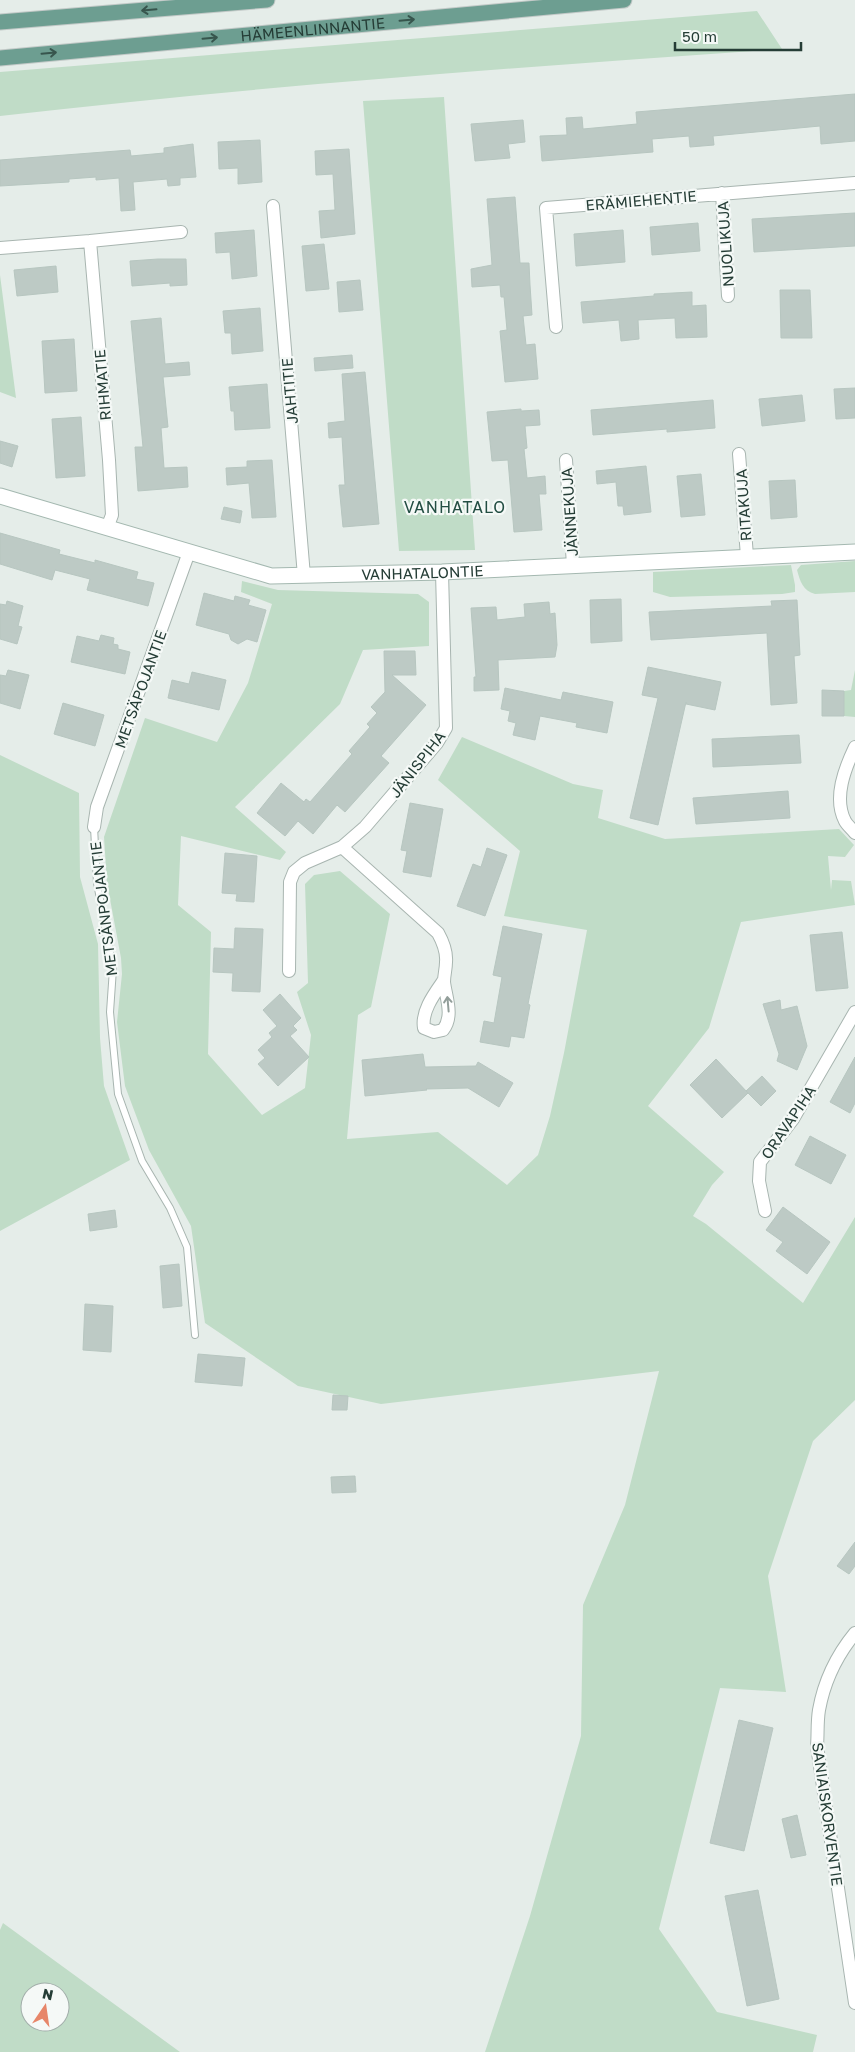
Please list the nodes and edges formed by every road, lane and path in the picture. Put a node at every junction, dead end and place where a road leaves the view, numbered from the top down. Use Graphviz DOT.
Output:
graph roads {
  1 [pos="267,0"];
  2 [pos="624,0"];
  3 [pos="0,22"];
  4 [pos="0,58"];
  5 [pos="855,183"];
  6 [pos="722,193"];
  7 [pos="273,206"];
  8 [pos="181,232"];
  9 [pos="90,241"];
  10 [pos="0,248"];
  11 [pos="728,296"];
  12 [pos="556,327"];
  13 [pos="739,454"];
  14 [pos="566,460"];
  15 [pos="0,496"];
  16 [pos="107,528"];
  17 [pos="189,552"];
  18 [pos="855,552"];
  19 [pos="747,556"];
  20 [pos="573,565"];
  21 [pos="442,572"];
  22 [pos="304,576"];
  23 [pos="855,747"];
  24 [pos="94,827"];
  25 [pos="855,833"];
  26 [pos="342,847"];
  27 [pos="289,971"];
  28 [pos="444,980"];
  29 [pos="855,1012"];
  30 [pos="765,1211"];
  31 [pos="195,1335"];
  32 [pos="855,1633"];
  33 [pos="855,2003"];
  1 -- 3 [label="main road, one-way"];
  4 -- 2 [label="main road, HÄMEENLINNANTIE, one-way"];
  5 -- 6 [label="street, ERÄMIEHENTIE"];
  6 -- 11 [label="street, NUOLIKUJA"];
  6 -- 12 [label="street, ERÄMIEHENTIE"];
  7 -- 22 [label="street, JAHTITIE"];
  8 -- 9 [label="street"];
  9 -- 10 [label="street"];
  9 -- 16 [label="street, RIHMATIE"];
  13 -- 19 [label="street, RITAKUJA"];
  14 -- 20 [label="street, JÄNNEKUJA"];
  15 -- 16 [label="street, VANHATALONTIE"];
  16 -- 17 [label="street, VANHATALONTIE"];
  17 -- 22 [label="street, VANHATALONTIE"];
  17 -- 24 [label="street, METSÄPOJANTIE"];
  18 -- 19 [label="street, VANHATALONTIE"];
  19 -- 20 [label="street, VANHATALONTIE"];
  20 -- 21 [label="street, VANHATALONTIE"];
  21 -- 22 [label="street, VANHATALONTIE"];
  21 -- 26 [label="street, JÄNISPIHA"];
  23 -- 25 [label="street"];
  24 -- 31 [label="lane, METSÄNPOJANTIE"];
  26 -- 27 [label="street, JÄNISPIHA"];
  26 -- 28 [label="street"];
  29 -- 30 [label="street, ORAVAPIHA"];
  32 -- 33 [label="street, SANIAISKORVENTIE"];
}
